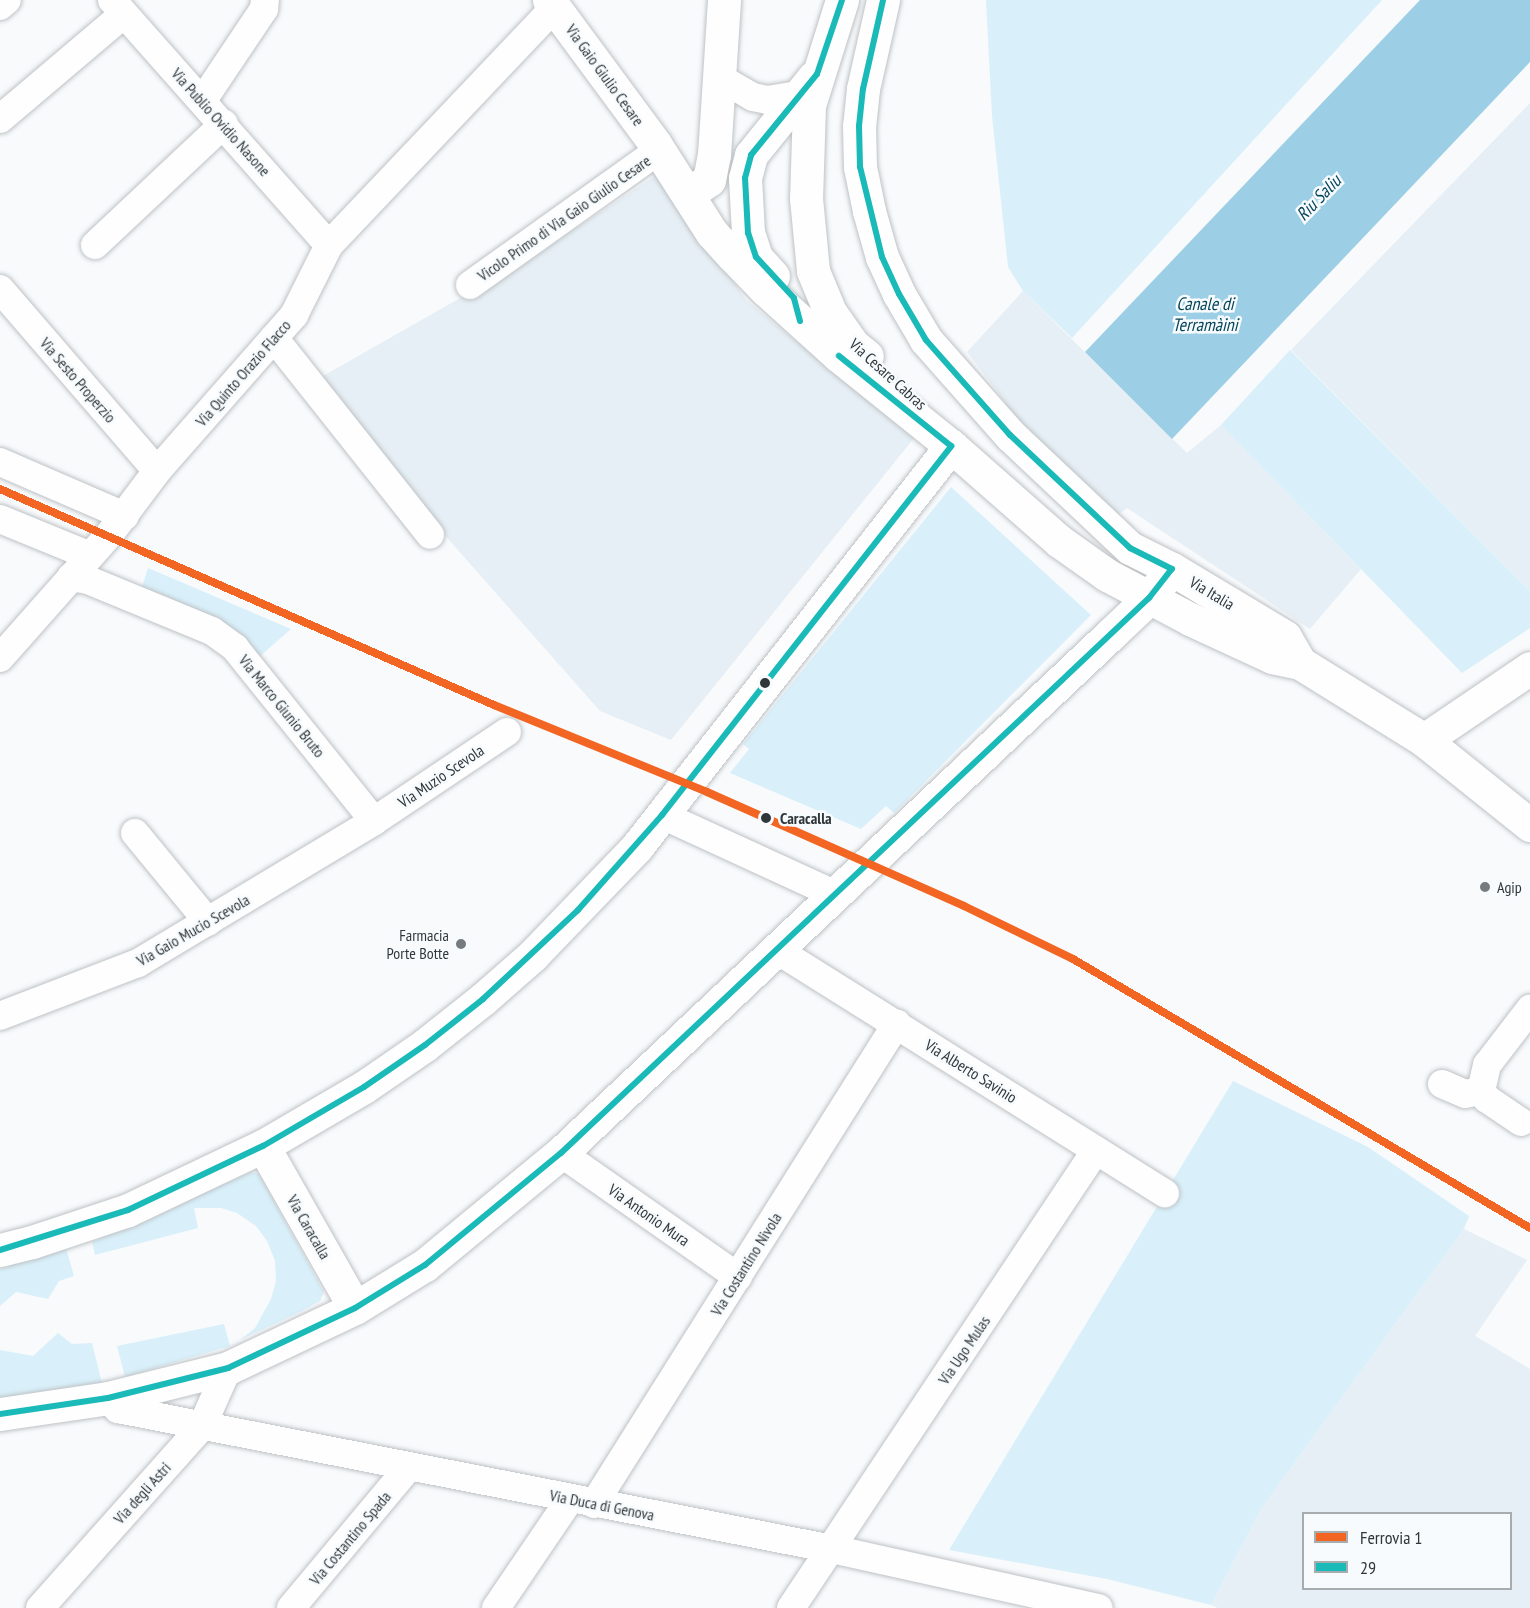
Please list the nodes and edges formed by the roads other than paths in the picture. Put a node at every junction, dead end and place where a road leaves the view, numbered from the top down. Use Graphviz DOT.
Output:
graph roads {
  1 [pos="7,0"];
  2 [pos="265,0"];
  3 [pos="724,0"];
  4 [pos="842,0"];
  5 [pos="884,0"];
  6 [pos="552,4"];
  7 [pos="0,6"];
  8 [pos="118,7"];
  9 [pos="720,78"];
  10 [pos="808,84"];
  11 [pos="203,100"];
  12 [pos="0,119"];
  13 [pos="224,124"];
  14 [pos="659,150"];
  15 [pos="751,155"];
  16 [pos="711,165"];
  17 [pos="684,189"];
  18 [pos="95,245"];
  19 [pos="329,245"];
  20 [pos="470,285"];
  21 [pos="0,289"];
  22 [pos="800,321"];
  23 [pos="274,338"];
  24 [pos="951,446"];
  25 [pos="0,462"];
  26 [pos="157,471"];
  27 [pos="125,516"];
  28 [pos="0,519"];
  29 [pos="430,535"];
  30 [pos="90,556"];
  31 [pos="1172,569"];
  32 [pos="71,577"];
  33 [pos="1149,598"];
  34 [pos="0,658"];
  35 [pos="1300,663"];
  36 [pos="1530,668"];
  37 [pos="507,732"];
  38 [pos="1424,740"];
  39 [pos="662,815"];
  40 [pos="374,821"];
  41 [pos="1530,825"];
  42 [pos="135,833"];
  43 [pos="834,894"];
  44 [pos="208,922"];
  45 [pos="777,950"];
  46 [pos="1530,1009"];
  47 [pos="0,1016"];
  48 [pos="897,1023"];
  49 [pos="1442,1084"];
  50 [pos="1481,1091"];
  51 [pos="1521,1122"];
  52 [pos="263,1146"];
  53 [pos="1096,1150"];
  54 [pos="561,1153"];
  55 [pos="1165,1192"];
  56 [pos="0,1250"];
  57 [pos="738,1277"];
  58 [pos="355,1308"];
  59 [pos="228,1368"];
  60 [pos="108,1398"];
  61 [pos="0,1414"];
  62 [pos="202,1426"];
  63 [pos="409,1467"];
  64 [pos="582,1501"];
  65 [pos="832,1549"];
  66 [pos="1020,1599"];
  67 [pos="40,1608"];
  68 [pos="291,1608"];
  69 [pos="496,1608"];
  70 [pos="791,1608"];
  71 [pos="1099,1608"];
  1 -- 7 [label="street"];
  2 -- 11 [label="street"];
  3 -- 9 [label="street"];
  4 -- 10 [label="street, Via Cesare Cabras"];
  5 -- 31 [label="street, Via Italia"];
  6 -- 14 [label="street, Via Gaio Giulio Cesare"];
  6 -- 19 [label="street, Via Quinto Orazio Flacco"];
  8 -- 11 [label="street, Via Publio Ovidio Nasone"];
  8 -- 12 [label="street"];
  9 -- 10 [label="street"];
  9 -- 16 [label="street"];
  10 -- 15 [label="street, Via Cesare Cabras"];
  10 -- 24 [label="street, Via Cesare Cabras"];
  11 -- 13 [label="street, Via Publio Ovidio Nasone"];
  13 -- 18 [label="street"];
  13 -- 19 [label="street, Via Publio Ovidio Nasone"];
  14 -- 16 [label="street"];
  14 -- 17 [label="street, Via Cesare Cabras"];
  14 -- 20 [label="street, Vicolo Primo di Via Gaio Giulio Cesare"];
  15 -- 16 [label="street"];
  15 -- 22 [label="street, Via Cesare Cabras"];
  16 -- 17 [label="street"];
  17 -- 22 [label="street, Via Cesare Cabras"];
  19 -- 23 [label="street, Via Quinto Orazio Flacco"];
  21 -- 26 [label="street, Via Sesto Properzio"];
  22 -- 24 [label="street, Via Cesare Cabras"];
  23 -- 26 [label="street, Via Quinto Orazio Flacco"];
  23 -- 29 [label="street"];
  24 -- 33 [label="street, Via Italia"];
  24 -- 39 [label="street"];
  25 -- 27 [label="street"];
  26 -- 27 [label="street, Via Quinto Orazio Flacco"];
  27 -- 30 [label="street, Via Quinto Orazio Flacco"];
  28 -- 30 [label="street"];
  30 -- 32 [label="street, Via Quinto Orazio Flacco"];
  31 -- 33 [label="street"];
  31 -- 35 [label="street, Via Italia"];
  32 -- 34 [label="street, Via Quinto Orazio Flacco"];
  32 -- 40 [label="street, Via Marco Giunio Bruto"];
  33 -- 35 [label="street, Via Italia"];
  33 -- 43 [label="street"];
  35 -- 38 [label="street, Via Italia"];
  36 -- 38 [label="street"];
  37 -- 40 [label="street, Via Muzio Scevola"];
  38 -- 41 [label="street, Via Italia"];
  39 -- 43 [label="street"];
  39 -- 52 [label="street"];
  40 -- 44 [label="street, Via Gaio Mucio Scevola"];
  42 -- 44 [label="street"];
  43 -- 45 [label="street"];
  44 -- 47 [label="street, Via Gaio Mucio Scevola"];
  45 -- 48 [label="street, Via Alberto Savinio"];
  45 -- 54 [label="street"];
  46 -- 50 [label="street"];
  48 -- 53 [label="street, Via Alberto Savinio"];
  48 -- 57 [label="street, Via Costantino Nivola"];
  49 -- 50 [label="street"];
  50 -- 51 [label="street"];
  52 -- 56 [label="street"];
  52 -- 58 [label="street, Via Caracalla"];
  53 -- 55 [label="street, Via Alberto Savinio"];
  53 -- 65 [label="street, Via Ugo Mulas"];
  54 -- 57 [label="street, Via Antonio Mura"];
  54 -- 58 [label="street"];
  57 -- 64 [label="street, Via Costantino Nivola"];
  58 -- 59 [label="street"];
  59 -- 60 [label="street"];
  59 -- 62 [label="street, Via degli Astri"];
  60 -- 61 [label="street"];
  60 -- 62 [label="street, Via Duca di Genova"];
  62 -- 63 [label="street, Via Duca di Genova"];
  62 -- 67 [label="street, Via degli Astri"];
  63 -- 64 [label="street, Via Duca di Genova"];
  63 -- 68 [label="street, Via Costantino Spada"];
  64 -- 65 [label="street, Via Duca di Genova"];
  64 -- 69 [label="street, Via Costantino Nivola"];
  65 -- 66 [label="street, Via Duca di Genova"];
  65 -- 70 [label="street, Via Ugo Mulas"];
  66 -- 71 [label="street, Via Duca di Genova"];
}
